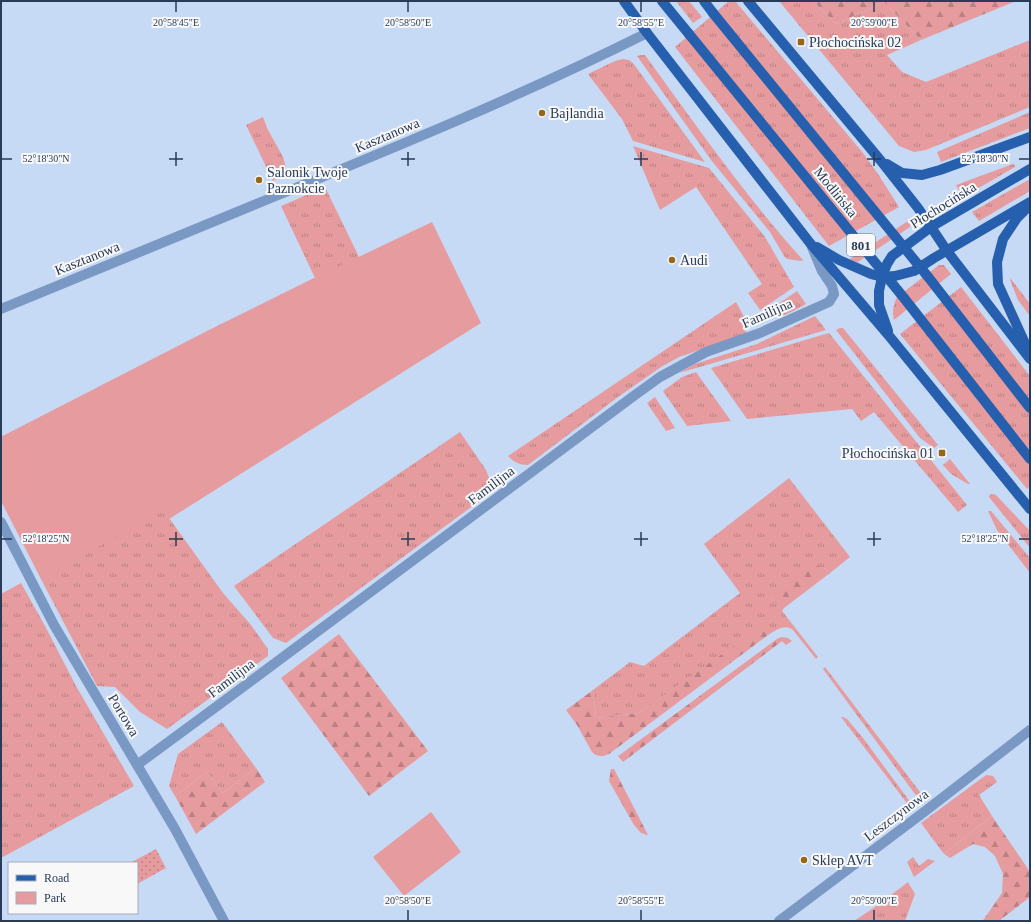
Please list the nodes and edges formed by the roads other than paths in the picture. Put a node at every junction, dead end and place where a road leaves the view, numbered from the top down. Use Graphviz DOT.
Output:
graph roads {
  1 [pos="624,1"];
  2 [pos="662,1"];
  3 [pos="704,1"];
  4 [pos="748,1"];
  5 [pos="647,33"];
  6 [pos="1030,137"];
  7 [pos="881,161"];
  8 [pos="1030,169"];
  9 [pos="1030,202"];
  10 [pos="1030,205"];
  11 [pos="931,227"];
  12 [pos="810,243"];
  13 [pos="947,252"];
  14 [pos="882,277"];
  15 [pos="1,309"];
  16 [pos="890,337"];
  17 [pos="1030,354"];
  18 [pos="1030,359"];
  19 [pos="1030,408"];
  20 [pos="1030,459"];
  21 [pos="1030,509"];
  22 [pos="1,522"];
  23 [pos="1030,730"];
  24 [pos="137,765"];
  25 [pos="224,921"];
  26 [pos="779,921"];
  1 -- 5 [label="main road"];
  2 -- 20 [label="main road, Modlińska / 801, bridge"];
  3 -- 19 [label="main road, Modlińska / 801, bridge"];
  4 -- 7 [label="main road"];
  5 -- 12 [label="main road"];
  5 -- 15 [label="street, Kasztanowa"];
  6 -- 7 [label="main road, Płochocińska"];
  7 -- 11 [label="main road"];
  8 -- 11 [label="main road, Płochocińska"];
  9 -- 13 [label="main road"];
  10 -- 17 [label="main road"];
  11 -- 13 [label="main road"];
  11 -- 14 [label="main road, Płochocińska"];
  12 -- 14 [label="main road"];
  12 -- 16 [label="main road"];
  12 -- 24 [label="street, Familijna"];
  13 -- 14 [label="main road"];
  13 -- 18 [label="main road"];
  14 -- 16 [label="main road, Płochocińska"];
  16 -- 21 [label="main road"];
  22 -- 24 [label="street, Portowa"];
  23 -- 26 [label="street, Leszczynowa"];
  24 -- 25 [label="street, Portowa"];
}
